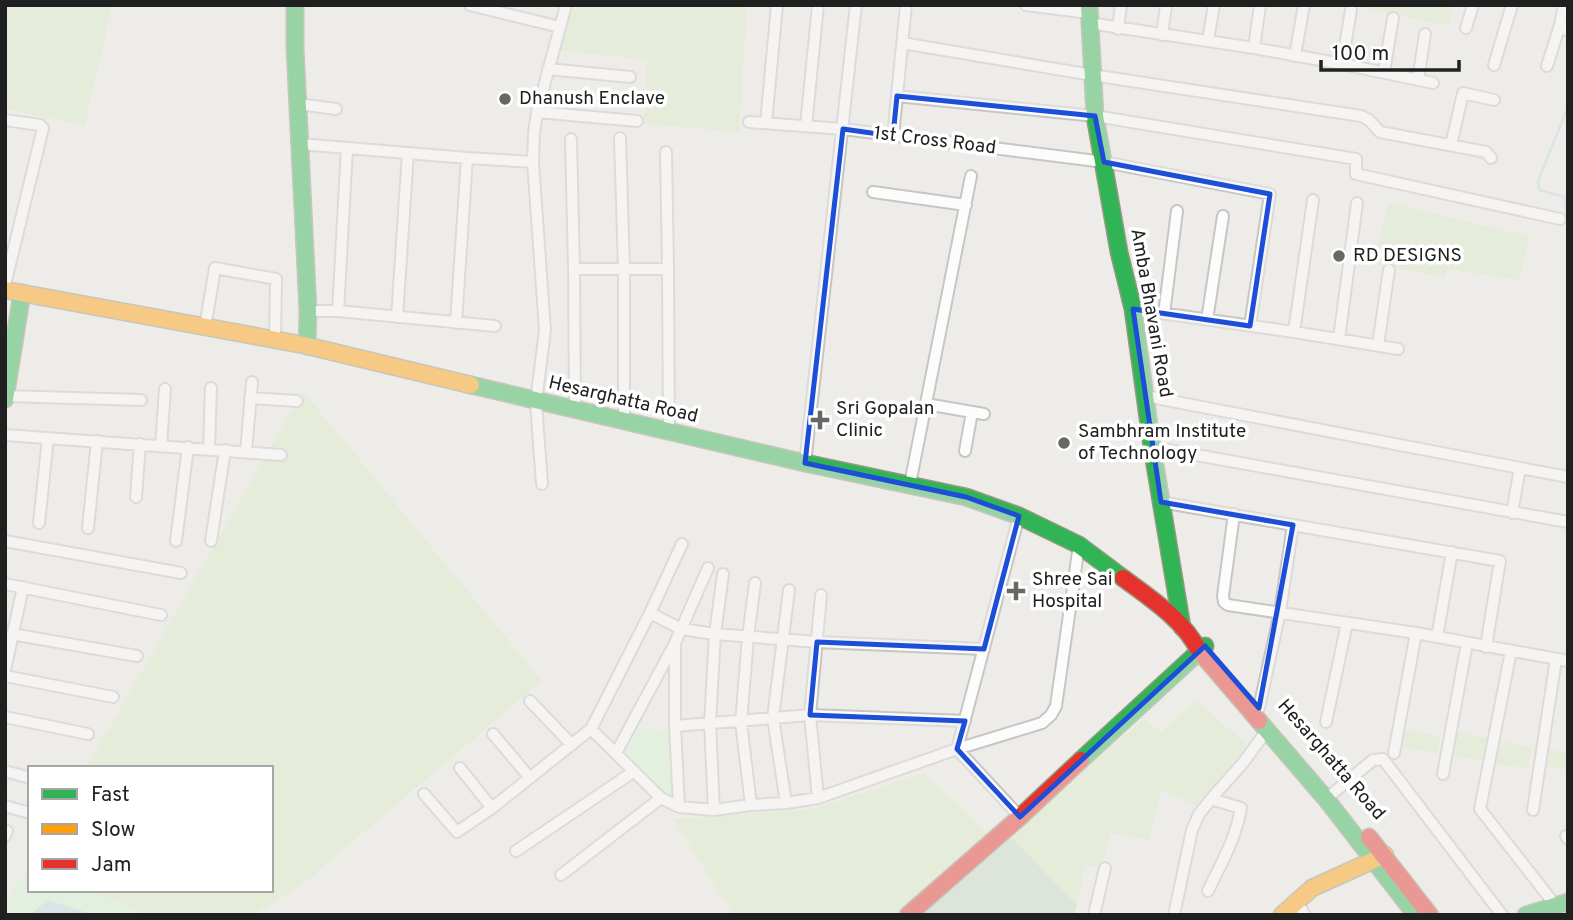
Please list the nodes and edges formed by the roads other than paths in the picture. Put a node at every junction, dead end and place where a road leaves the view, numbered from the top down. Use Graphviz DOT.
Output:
graph roads {
  1 [pos="295,5"];
  2 [pos="470,5"];
  3 [pos="566,5"];
  4 [pos="777,5"];
  5 [pos="818,5"];
  6 [pos="856,5"];
  7 [pos="906,5"];
  8 [pos="1026,5"];
  9 [pos="1121,5"];
  10 [pos="1166,5"];
  11 [pos="1214,5"];
  12 [pos="1260,5"];
  13 [pos="1304,5"];
  14 [pos="1473,5"];
  15 [pos="1512,5"];
  16 [pos="1564,5"];
  17 [pos="1048,6"];
  18 [pos="1350,10"];
  19 [pos="1089,14"];
  20 [pos="1392,18"];
  21 [pos="560,27"];
  22 [pos="1466,28"];
  23 [pos="1564,28"];
  24 [pos="1118,29"];
  25 [pos="1425,34"];
  26 [pos="1161,35"];
  27 [pos="1208,40"];
  28 [pos="902,43"];
  29 [pos="1254,48"];
  30 [pos="1295,56"];
  31 [pos="1342,64"];
  32 [pos="1494,65"];
  33 [pos="1547,66"];
  34 [pos="548,69"];
  35 [pos="1384,72"];
  36 [pos="1091,75"];
  37 [pos="630,77"];
  38 [pos="1418,80"];
  39 [pos="1433,83"];
  40 [pos="897,96"];
  41 [pos="1494,100"];
  42 [pos="298,104"];
  43 [pos="337,109"];
  44 [pos="537,112"];
  45 [pos="1095,116"];
  46 [pos="5,120"];
  47 [pos="637,121"];
  48 [pos="749,122"];
  49 [pos="766,123"];
  50 [pos="806,126"];
  51 [pos="843,129"];
  52 [pos="893,136"];
  53 [pos="620,138"];
  54 [pos="571,139"];
  55 [pos="300,144"];
  56 [pos="1451,145"];
  57 [pos="347,148"];
  58 [pos="666,152"];
  59 [pos="408,153"];
  60 [pos="467,158"];
  61 [pos="1491,158"];
  62 [pos="533,162"];
  63 [pos="1104,162"];
  64 [pos="971,176"];
  65 [pos="873,192"];
  66 [pos="1313,200"];
  67 [pos="1357,203"];
  68 [pos="967,205"];
  69 [pos="1178,211"];
  70 [pos="1223,216"];
  71 [pos="1560,219"];
  72 [pos="574,269"];
  73 [pos="624,269"];
  74 [pos="668,270"];
  75 [pos="1389,270"];
  76 [pos="5,285"];
  77 [pos="5,290"];
  78 [pos="22,293"];
  79 [pos="1133,309"];
  80 [pos="338,311"];
  81 [pos="308,312"];
  82 [pos="1164,314"];
  83 [pos="397,317"];
  84 [pos="1207,320"];
  85 [pos="456,323"];
  86 [pos="495,326"];
  87 [pos="1250,326"];
  88 [pos="205,328"];
  89 [pos="1294,332"];
  90 [pos="275,339"];
  91 [pos="1339,339"];
  92 [pos="1378,345"];
  93 [pos="307,346"];
  94 [pos="1398,349"];
  95 [pos="252,382"];
  96 [pos="165,388"];
  97 [pos="211,388"];
  98 [pos="1145,396"];
  99 [pos="6,398"];
  100 [pos="250,398"];
  101 [pos="141,400"];
  102 [pos="297,401"];
  103 [pos="536,401"];
  104 [pos="926,404"];
  105 [pos="575,411"];
  106 [pos="624,422"];
  107 [pos="669,432"];
  108 [pos="5,435"];
  109 [pos="48,438"];
  110 [pos="97,441"];
  111 [pos="140,444"];
  112 [pos="161,446"];
  113 [pos="1152,446"];
  114 [pos="188,447"];
  115 [pos="209,449"];
  116 [pos="225,450"];
  117 [pos="246,452"];
  118 [pos="965,452"];
  119 [pos="281,454"];
  120 [pos="805,463"];
  121 [pos="1520,468"];
  122 [pos="1568,477"];
  123 [pos="542,484"];
  124 [pos="910,484"];
  125 [pos="136,498"];
  126 [pos="1161,502"];
  127 [pos="1512,513"];
  128 [pos="1234,514"];
  129 [pos="1019,516"];
  130 [pos="1568,522"];
  131 [pos="39,523"];
  132 [pos="1293,525"];
  133 [pos="88,528"];
  134 [pos="5,541"];
  135 [pos="176,541"];
  136 [pos="211,541"];
  137 [pos="682,544"];
  138 [pos="1079,545"];
  139 [pos="1452,552"];
  140 [pos="708,568"];
  141 [pos="181,573"];
  142 [pos="723,574"];
  143 [pos="755,583"];
  144 [pos="5,584"];
  145 [pos="23,587"];
  146 [pos="789,590"];
  147 [pos="821,595"];
  148 [pos="1280,612"];
  149 [pos="650,613"];
  150 [pos="161,615"];
  151 [pos="1347,623"];
  152 [pos="681,629"];
  153 [pos="1416,633"];
  154 [pos="12,634"];
  155 [pos="715,634"];
  156 [pos="1437,637"];
  157 [pos="748,638"];
  158 [pos="783,640"];
  159 [pos="1195,641"];
  160 [pos="817,642"];
  161 [pos="675,643"];
  162 [pos="1467,643"];
  163 [pos="1486,647"];
  164 [pos="984,649"];
  165 [pos="1511,651"];
  166 [pos="137,656"];
  167 [pos="1562,660"];
  168 [pos="5,670"];
  169 [pos="5,676"];
  170 [pos="113,697"];
  171 [pos="530,701"];
  172 [pos="1256,710"];
  173 [pos="810,715"];
  174 [pos="5,717"];
  175 [pos="773,718"];
  176 [pos="965,721"];
  177 [pos="741,722"];
  178 [pos="1326,722"];
  179 [pos="710,723"];
  180 [pos="675,726"];
  181 [pos="591,729"];
  182 [pos="1267,730"];
  183 [pos="88,734"];
  184 [pos="494,734"];
  185 [pos="572,745"];
  186 [pos="957,748"];
  187 [pos="616,753"];
  188 [pos="1394,753"];
  189 [pos="460,768"];
  190 [pos="5,771"];
  191 [pos="633,772"];
  192 [pos="1443,774"];
  193 [pos="28,777"];
  194 [pos="530,778"];
  195 [pos="424,794"];
  196 [pos="1332,794"];
  197 [pos="661,798"];
  198 [pos="818,798"];
  199 [pos="1211,799"];
  200 [pos="786,803"];
  201 [pos="751,805"];
  202 [pos="5,806"];
  203 [pos="679,807"];
  204 [pos="492,808"];
  205 [pos="714,810"];
  206 [pos="1533,810"];
  207 [pos="28,812"];
  208 [pos="1020,817"];
  209 [pos="516,851"];
  210 [pos="1380,858"];
  211 [pos="1105,868"];
  212 [pos="561,875"];
  213 [pos="1208,891"];
  214 [pos="1562,904"];
  215 [pos="1301,908"];
  216 [pos="908,915"];
  217 [pos="1094,915"];
  218 [pos="1174,915"];
  219 [pos="1282,915"];
  220 [pos="1416,915"];
  221 [pos="1430,915"];
  222 [pos="1502,915"];
  223 [pos="1526,915"];
  1 -- 42 [label="main road"];
  2 -- 21 [label="street"];
  3 -- 21 [label="street"];
  4 -- 49 [label="street"];
  5 -- 50 [label="street"];
  6 -- 51 [label="street"];
  7 -- 28 [label="street"];
  8 -- 17 [label="street"];
  9 -- 24 [label="street"];
  10 -- 26 [label="street"];
  11 -- 27 [label="street"];
  12 -- 29 [label="street"];
  13 -- 30 [label="street"];
  14 -- 22 [label="street"];
  15 -- 32 [label="street"];
  16 -- 23 [label="street"];
  17 -- 19 [label="street"];
  18 -- 31 [label="street"];
  19 -- 24 [label="street"];
  19 -- 36 [label="main road, Amba Bhavani Road"];
  20 -- 35 [label="street"];
  21 -- 34 [label="street"];
  23 -- 33 [label="street"];
  24 -- 26 [label="street"];
  25 -- 38 [label="street"];
  26 -- 27 [label="street"];
  27 -- 29 [label="street"];
  28 -- 36 [label="street"];
  28 -- 40 [label="street"];
  29 -- 30 [label="street"];
  30 -- 31 [label="street"];
  31 -- 35 [label="street"];
  34 -- 37 [label="street"];
  34 -- 44 [label="street"];
  35 -- 38 [label="street"];
  36 -- 45 [label="main road, Amba Bhavani Road"];
  36 -- 56 [label="street"];
  38 -- 39 [label="street"];
  40 -- 45 [label="street"];
  40 -- 52 [label="street"];
  41 -- 56 [label="street"];
  42 -- 43 [label="street"];
  42 -- 55 [label="main road"];
  44 -- 47 [label="street"];
  44 -- 62 [label="street"];
  45 -- 63 [label="main road, Amba Bhavani Road"];
  45 -- 71 [label="street"];
  46 -- 76 [label="street"];
  48 -- 49 [label="street, 1st Cross Road"];
  49 -- 50 [label="street, 1st Cross Road"];
  50 -- 51 [label="street, 1st Cross Road"];
  51 -- 52 [label="street, 1st Cross Road"];
  51 -- 120 [label="street"];
  52 -- 63 [label="street, 1st Cross Road"];
  53 -- 73 [label="street"];
  54 -- 72 [label="street"];
  55 -- 57 [label="street"];
  55 -- 81 [label="main road"];
  56 -- 61 [label="street"];
  57 -- 59 [label="street"];
  57 -- 80 [label="street"];
  58 -- 74 [label="street"];
  59 -- 60 [label="street"];
  59 -- 83 [label="street"];
  60 -- 62 [label="street"];
  60 -- 85 [label="street"];
  62 -- 103 [label="street"];
  63 -- 79 [label="main road, Amba Bhavani Road"];
  63 -- 87 [label="street, 1st Cross Road"];
  64 -- 68 [label="street"];
  65 -- 68 [label="street"];
  66 -- 89 [label="street"];
  67 -- 91 [label="street"];
  68 -- 104 [label="street"];
  69 -- 82 [label="street"];
  70 -- 84 [label="street"];
  72 -- 73 [label="street"];
  72 -- 105 [label="street"];
  73 -- 74 [label="street"];
  73 -- 106 [label="street"];
  74 -- 107 [label="street"];
  75 -- 92 [label="street"];
  77 -- 78 [label="main road, Hesarghatta Road"];
  78 -- 88 [label="main road, Hesarghatta Road"];
  78 -- 99 [label="main road"];
  79 -- 82 [label="street"];
  79 -- 98 [label="main road, Amba Bhavani Road"];
  80 -- 81 [label="street"];
  80 -- 83 [label="street"];
  81 -- 93 [label="main road"];
  82 -- 84 [label="street"];
  83 -- 85 [label="street"];
  84 -- 87 [label="street"];
  85 -- 86 [label="street"];
  87 -- 89 [label="street"];
  88 -- 90 [label="main road, Hesarghatta Road"];
  88 -- 90 [label="street"];
  89 -- 91 [label="street"];
  90 -- 93 [label="main road, Hesarghatta Road"];
  91 -- 92 [label="street"];
  92 -- 94 [label="street"];
  93 -- 103 [label="main road, Hesarghatta Road"];
  95 -- 100 [label="street"];
  96 -- 112 [label="street"];
  97 -- 115 [label="street"];
  98 -- 113 [label="main road, Amba Bhavani Road"];
  98 -- 121 [label="street"];
  99 -- 101 [label="street"];
  100 -- 102 [label="street"];
  100 -- 117 [label="street"];
  103 -- 105 [label="main road, Hesarghatta Road"];
  103 -- 123 [label="street"];
  104 -- 118 [label="street"];
  104 -- 124 [label="street"];
  105 -- 106 [label="main road, Hesarghatta Road"];
  106 -- 107 [label="main road, Hesarghatta Road"];
  107 -- 120 [label="main road, Hesarghatta Road"];
  108 -- 109 [label="street"];
  109 -- 110 [label="street"];
  109 -- 131 [label="street"];
  110 -- 111 [label="street"];
  110 -- 133 [label="street"];
  111 -- 112 [label="street"];
  111 -- 125 [label="street"];
  112 -- 114 [label="street"];
  113 -- 126 [label="main road, Amba Bhavani Road"];
  113 -- 127 [label="street"];
  114 -- 115 [label="street"];
  114 -- 135 [label="street"];
  115 -- 116 [label="street"];
  116 -- 117 [label="street"];
  116 -- 136 [label="street"];
  117 -- 119 [label="street"];
  120 -- 124 [label="main road, Hesarghatta Road"];
  121 -- 122 [label="street"];
  121 -- 127 [label="street"];
  124 -- 129 [label="main road, Hesarghatta Road"];
  126 -- 128 [label="street"];
  126 -- 159 [label="main road, Amba Bhavani Road"];
  127 -- 130 [label="street"];
  128 -- 132 [label="street"];
  128 -- 148 [label="street"];
  129 -- 138 [label="main road, Hesarghatta Road"];
  129 -- 164 [label="street"];
  132 -- 139 [label="street"];
  132 -- 148 [label="street"];
  134 -- 141 [label="street"];
  137 -- 149 [label="street"];
  138 -- 159 [label="main road, Hesarghatta Road"];
  138 -- 186 [label="street"];
  139 -- 156 [label="street"];
  139 -- 163 [label="street"];
  140 -- 152 [label="street"];
  142 -- 155 [label="street"];
  143 -- 157 [label="street"];
  144 -- 145 [label="street"];
  145 -- 150 [label="street"];
  145 -- 154 [label="street"];
  146 -- 158 [label="street"];
  147 -- 160 [label="street"];
  148 -- 151 [label="street"];
  148 -- 172 [label="street"];
  149 -- 152 [label="street"];
  149 -- 181 [label="street"];
  151 -- 153 [label="street"];
  151 -- 178 [label="street"];
  152 -- 155 [label="street"];
  152 -- 161 [label="street"];
  153 -- 156 [label="street"];
  153 -- 188 [label="street"];
  154 -- 166 [label="street"];
  154 -- 168 [label="street"];
  155 -- 157 [label="street"];
  155 -- 179 [label="street"];
  156 -- 162 [label="street"];
  157 -- 158 [label="street"];
  157 -- 177 [label="street"];
  158 -- 160 [label="street"];
  158 -- 175 [label="street"];
  159 -- 172 [label="main road, Hesarghatta Road"];
  159 -- 208 [label="main road"];
  160 -- 164 [label="street"];
  160 -- 173 [label="street"];
  161 -- 180 [label="street"];
  161 -- 187 [label="street"];
  162 -- 163 [label="street"];
  162 -- 192 [label="street"];
  163 -- 165 [label="street"];
  164 -- 176 [label="street"];
  165 -- 167 [label="street"];
  165 -- 214 [label="street"];
  167 -- 206 [label="street"];
  169 -- 170 [label="street"];
  171 -- 185 [label="street"];
  172 -- 182 [label="main road, Hesarghatta Road"];
  172 -- 196 [label="main road, Hesarghatta Road"];
  173 -- 175 [label="street"];
  173 -- 176 [label="street"];
  173 -- 198 [label="street"];
  174 -- 183 [label="street"];
  175 -- 177 [label="street"];
  175 -- 200 [label="street"];
  176 -- 186 [label="street"];
  177 -- 179 [label="street"];
  177 -- 201 [label="street"];
  179 -- 180 [label="street"];
  179 -- 205 [label="street"];
  180 -- 203 [label="street"];
  181 -- 185 [label="street"];
  181 -- 187 [label="street"];
  182 -- 199 [label="street"];
  182 -- 210 [label="main road, Hesarghatta Road"];
  184 -- 194 [label="street"];
  185 -- 194 [label="street"];
  186 -- 198 [label="street"];
  186 -- 208 [label="street"];
  187 -- 191 [label="street"];
  189 -- 204 [label="street"];
  190 -- 193 [label="street"];
  191 -- 197 [label="street"];
  191 -- 209 [label="street"];
  194 -- 204 [label="street"];
  195 -- 204 [label="street"];
  196 -- 210 [label="main road, Hesarghatta Road"];
  196 -- 222 [label="street"];
  197 -- 203 [label="street"];
  197 -- 212 [label="street"];
  198 -- 200 [label="street"];
  199 -- 213 [label="street"];
  199 -- 218 [label="street"];
  200 -- 201 [label="street"];
  201 -- 205 [label="street"];
  202 -- 207 [label="street"];
  203 -- 205 [label="street"];
  208 -- 216 [label="main road"];
  210 -- 215 [label="main road"];
  210 -- 220 [label="main road, Hesarghatta Road"];
  210 -- 221 [label="main road, Hesarghatta Road"];
  211 -- 217 [label="street"];
  214 -- 223 [label="main road"];
  215 -- 219 [label="main road"];
}
